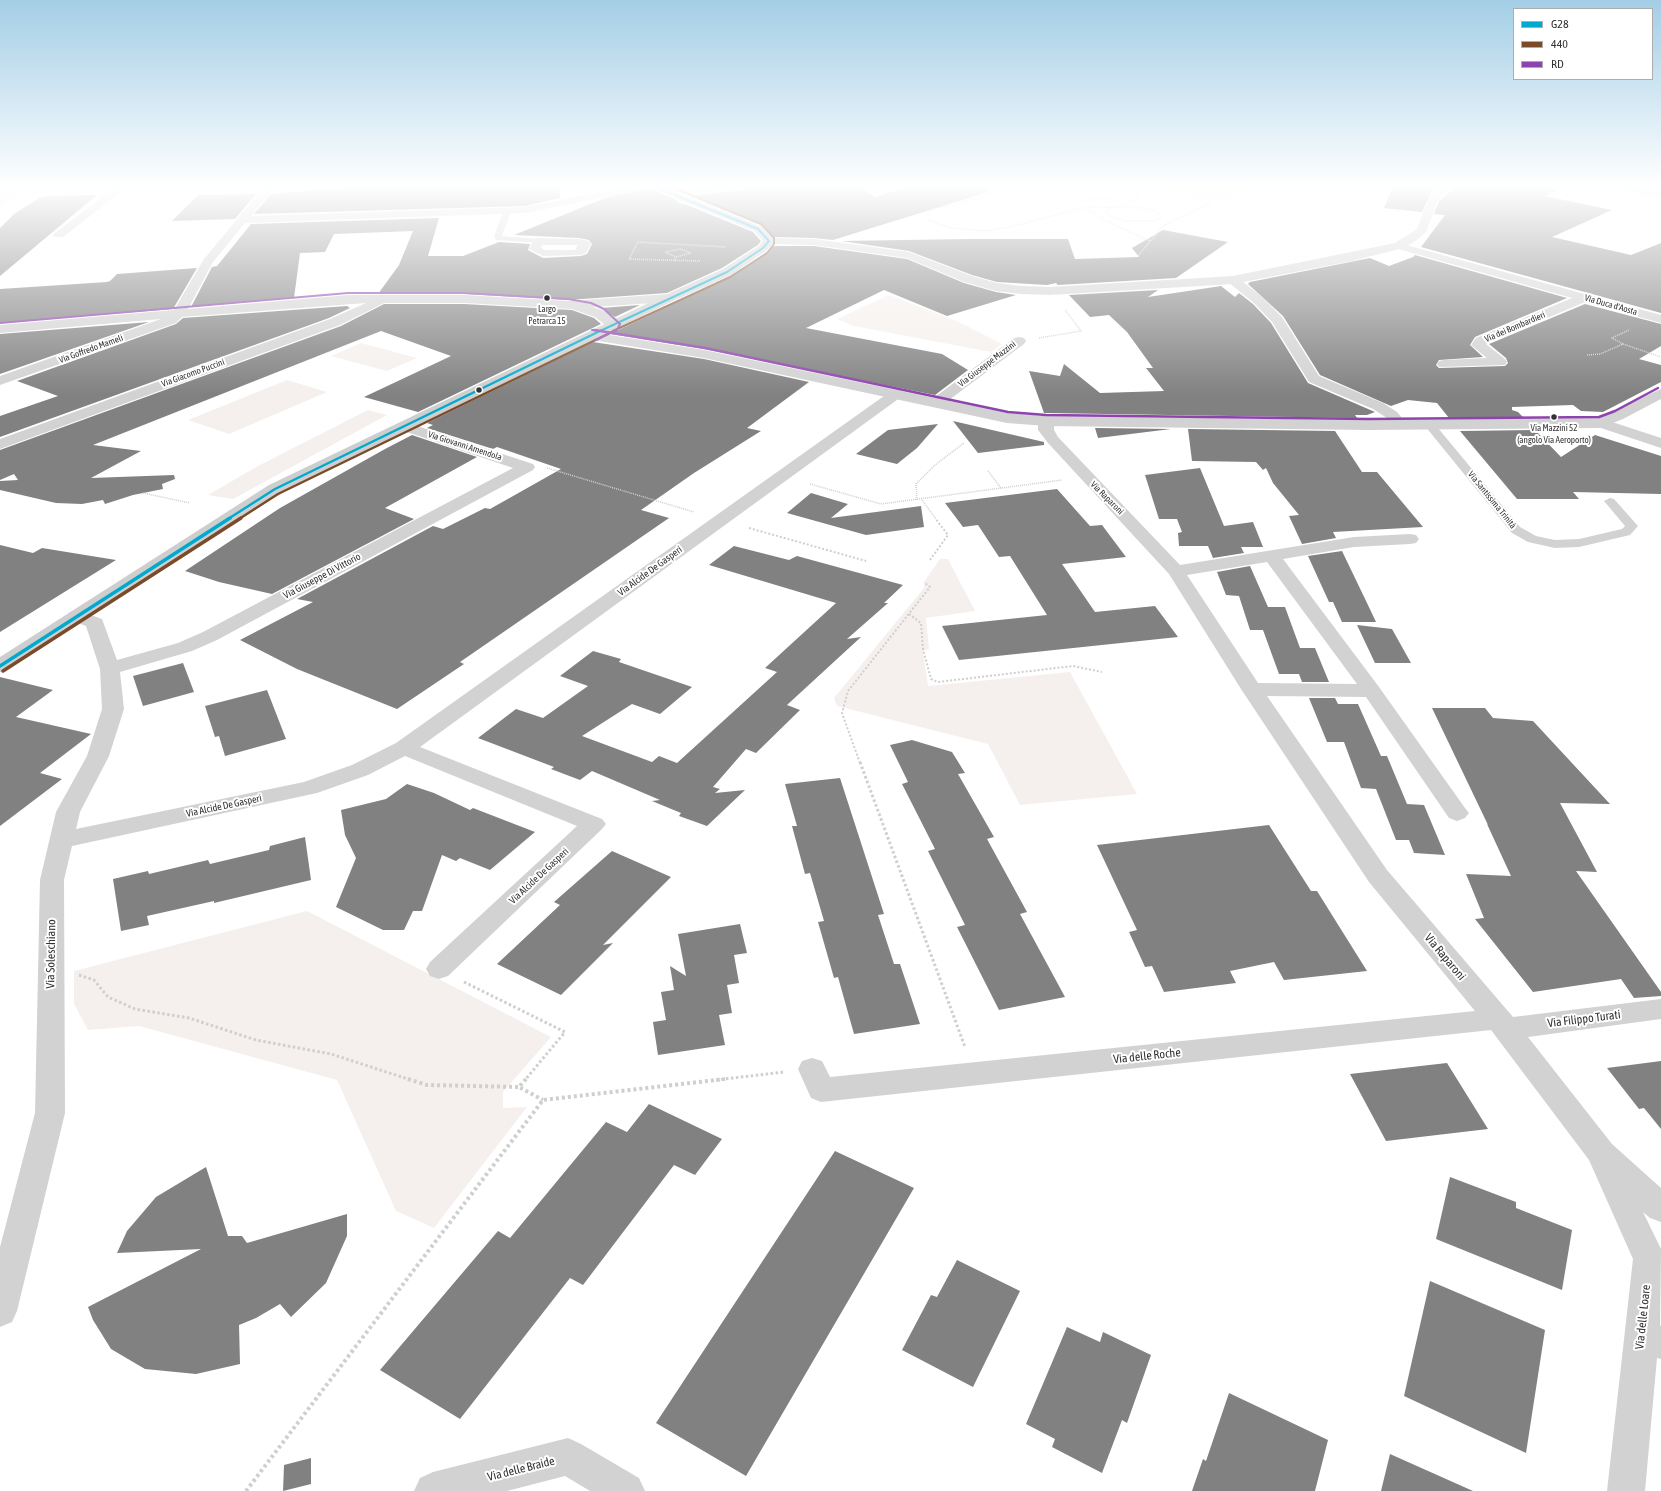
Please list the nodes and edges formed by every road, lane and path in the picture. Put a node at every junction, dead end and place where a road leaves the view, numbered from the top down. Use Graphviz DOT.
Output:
graph roads {
  1 [pos="213,256"];
  2 [pos="631,256"];
  3 [pos="673,256"];
  4 [pos="681,256"];
  5 [pos="751,256"];
  6 [pos="910,256"];
  7 [pos="1361,256"];
  8 [pos="1433,256"];
  9 [pos="676,257"];
  10 [pos="674,261"];
  11 [pos="742,263"];
  12 [pos="1233,280"];
  13 [pos="1050,291"];
  14 [pos="669,298"];
  15 [pos="1585,298"];
  16 [pos="384,299"];
  17 [pos="592,305"];
  18 [pos="644,310"];
  19 [pos="179,314"];
  20 [pos="1661,319"];
  21 [pos="614,325"];
  22 [pos="1634,328"];
  23 [pos="0,329"];
  24 [pos="591,336"];
  25 [pos="1019,341"];
  26 [pos="1623,344"];
  27 [pos="1587,355"];
  28 [pos="1661,357"];
  29 [pos="1444,364"];
  30 [pos="0,381"];
  31 [pos="1661,393"];
  32 [pos="896,394"];
  33 [pos="936,403"];
  34 [pos="1046,421"];
  35 [pos="1600,423"];
  36 [pos="1399,424"];
  37 [pos="1430,424"];
  38 [pos="403,426"];
  39 [pos="964,443"];
  40 [pos="1661,443"];
  41 [pos="0,444"];
  42 [pos="527,467"];
  43 [pos="988,471"];
  44 [pos="1084,474"];
  45 [pos="782,476"];
  46 [pos="1002,488"];
  47 [pos="143,493"];
  48 [pos="917,500"];
  49 [pos="922,500"];
  50 [pos="1610,501"];
  51 [pos="190,503"];
  52 [pos="1410,539"];
  53 [pos="1271,555"];
  54 [pos="930,560"];
  55 [pos="1176,571"];
  56 [pos="924,582"];
  57 [pos="908,614"];
  58 [pos="77,616"];
  59 [pos="0,666"];
  60 [pos="110,669"];
  61 [pos="1102,672"];
  62 [pos="1251,689"];
  63 [pos="1372,692"];
  64 [pos="404,748"];
  65 [pos="1457,813"];
  66 [pos="62,840"];
  67 [pos="439,969"];
  68 [pos="51,974"];
  69 [pos="1661,1009"];
  70 [pos="1501,1024"];
  71 [pos="812,1069"];
  72 [pos="974,1074"];
  73 [pos="519,1087"];
  74 [pos="544,1100"];
  75 [pos="1601,1153"];
  76 [pos="1661,1208"];
  77 [pos="1653,1296"];
  78 [pos="0,1311"];
  79 [pos="1651,1339"];
  80 [pos="246,1491"];
  81 [pos="433,1491"];
  82 [pos="626,1491"];
  83 [pos="1626,1491"];
  1 -- 19 [label="street"];
  2 -- 10 [label="path"];
  3 -- 9 [label="path"];
  4 -- 9 [label="path"];
  5 -- 11 [label="main road"];
  6 -- 13 [label="street"];
  7 -- 12 [label="street"];
  8 -- 15 [label="street, Via Duca d'Aosta"];
  9 -- 10 [label="path"];
  10 -- 11 [label="path"];
  11 -- 14 [label="main road"];
  12 -- 13 [label="street"];
  12 -- 36 [label="street"];
  13 -- 25 [label="path"];
  14 -- 17 [label="street"];
  14 -- 18 [label="main road"];
  15 -- 20 [label="street, Via Duca d'Aosta"];
  15 -- 29 [label="street, Via dei Bombardieri"];
  16 -- 17 [label="street"];
  16 -- 19 [label="street"];
  16 -- 41 [label="street, Via Giacomo Puccini"];
  17 -- 18 [label="street"];
  17 -- 21 [label="street"];
  18 -- 21 [label="main road"];
  19 -- 23 [label="street"];
  19 -- 30 [label="street, Via Goffredo Mameli"];
  21 -- 24 [label="main road"];
  22 -- 26 [label="path"];
  24 -- 32 [label="street"];
  24 -- 38 [label="main road"];
  25 -- 33 [label="street, Via Giuseppe Mazzini"];
  26 -- 27 [label="path"];
  26 -- 28 [label="path"];
  31 -- 35 [label="street"];
  32 -- 33 [label="street"];
  32 -- 45 [label="street, Via Alcide De Gasperi"];
  33 -- 34 [label="street"];
  34 -- 36 [label="street"];
  34 -- 44 [label="street, Via Raparoni"];
  35 -- 37 [label="street"];
  35 -- 40 [label="street"];
  36 -- 37 [label="street"];
  37 -- 50 [label="lane, Via Santissima Trinità"];
  38 -- 42 [label="street, Via Giovanni Amendola"];
  38 -- 58 [label="main road"];
  39 -- 48 [label="path"];
  42 -- 60 [label="street, Via Giuseppe Di Vittorio"];
  43 -- 46 [label="path"];
  44 -- 46 [label="path"];
  44 -- 55 [label="street, Via Raparoni"];
  45 -- 48 [label="path"];
  45 -- 64 [label="street, Via Alcide De Gasperi"];
  46 -- 49 [label="path"];
  47 -- 51 [label="path"];
  48 -- 49 [label="path"];
  49 -- 54 [label="path"];
  52 -- 53 [label="street"];
  53 -- 55 [label="street"];
  53 -- 63 [label="street"];
  55 -- 62 [label="street, Via Raparoni"];
  56 -- 57 [label="path"];
  57 -- 61 [label="path"];
  57 -- 72 [label="path"];
  58 -- 59 [label="main road"];
  58 -- 60 [label="street, Via Soleschiano"];
  60 -- 66 [label="street, Via Soleschiano"];
  62 -- 63 [label="street"];
  62 -- 70 [label="street, Via Raparoni"];
  63 -- 65 [label="street"];
  64 -- 66 [label="street, Via Alcide De Gasperi"];
  64 -- 67 [label="street, Via Alcide De Gasperi"];
  66 -- 68 [label="street, Via Soleschiano"];
  67 -- 73 [label="path"];
  68 -- 73 [label="path"];
  68 -- 78 [label="street, Via Soleschiano"];
  69 -- 70 [label="street, Via Filippo Turati"];
  70 -- 72 [label="street, Via delle Roche"];
  70 -- 75 [label="street, Via Raparoni"];
  71 -- 72 [label="street, Via delle Roche"];
  71 -- 74 [label="path"];
  73 -- 74 [label="path"];
  74 -- 80 [label="path"];
  75 -- 76 [label="street, Via Raparoni"];
  75 -- 77 [label="street, Via delle Loare"];
  77 -- 79 [label="street, Via delle Loare"];
  79 -- 83 [label="street, Via delle Loare"];
  81 -- 82 [label="street, Via delle Braide"];
}
